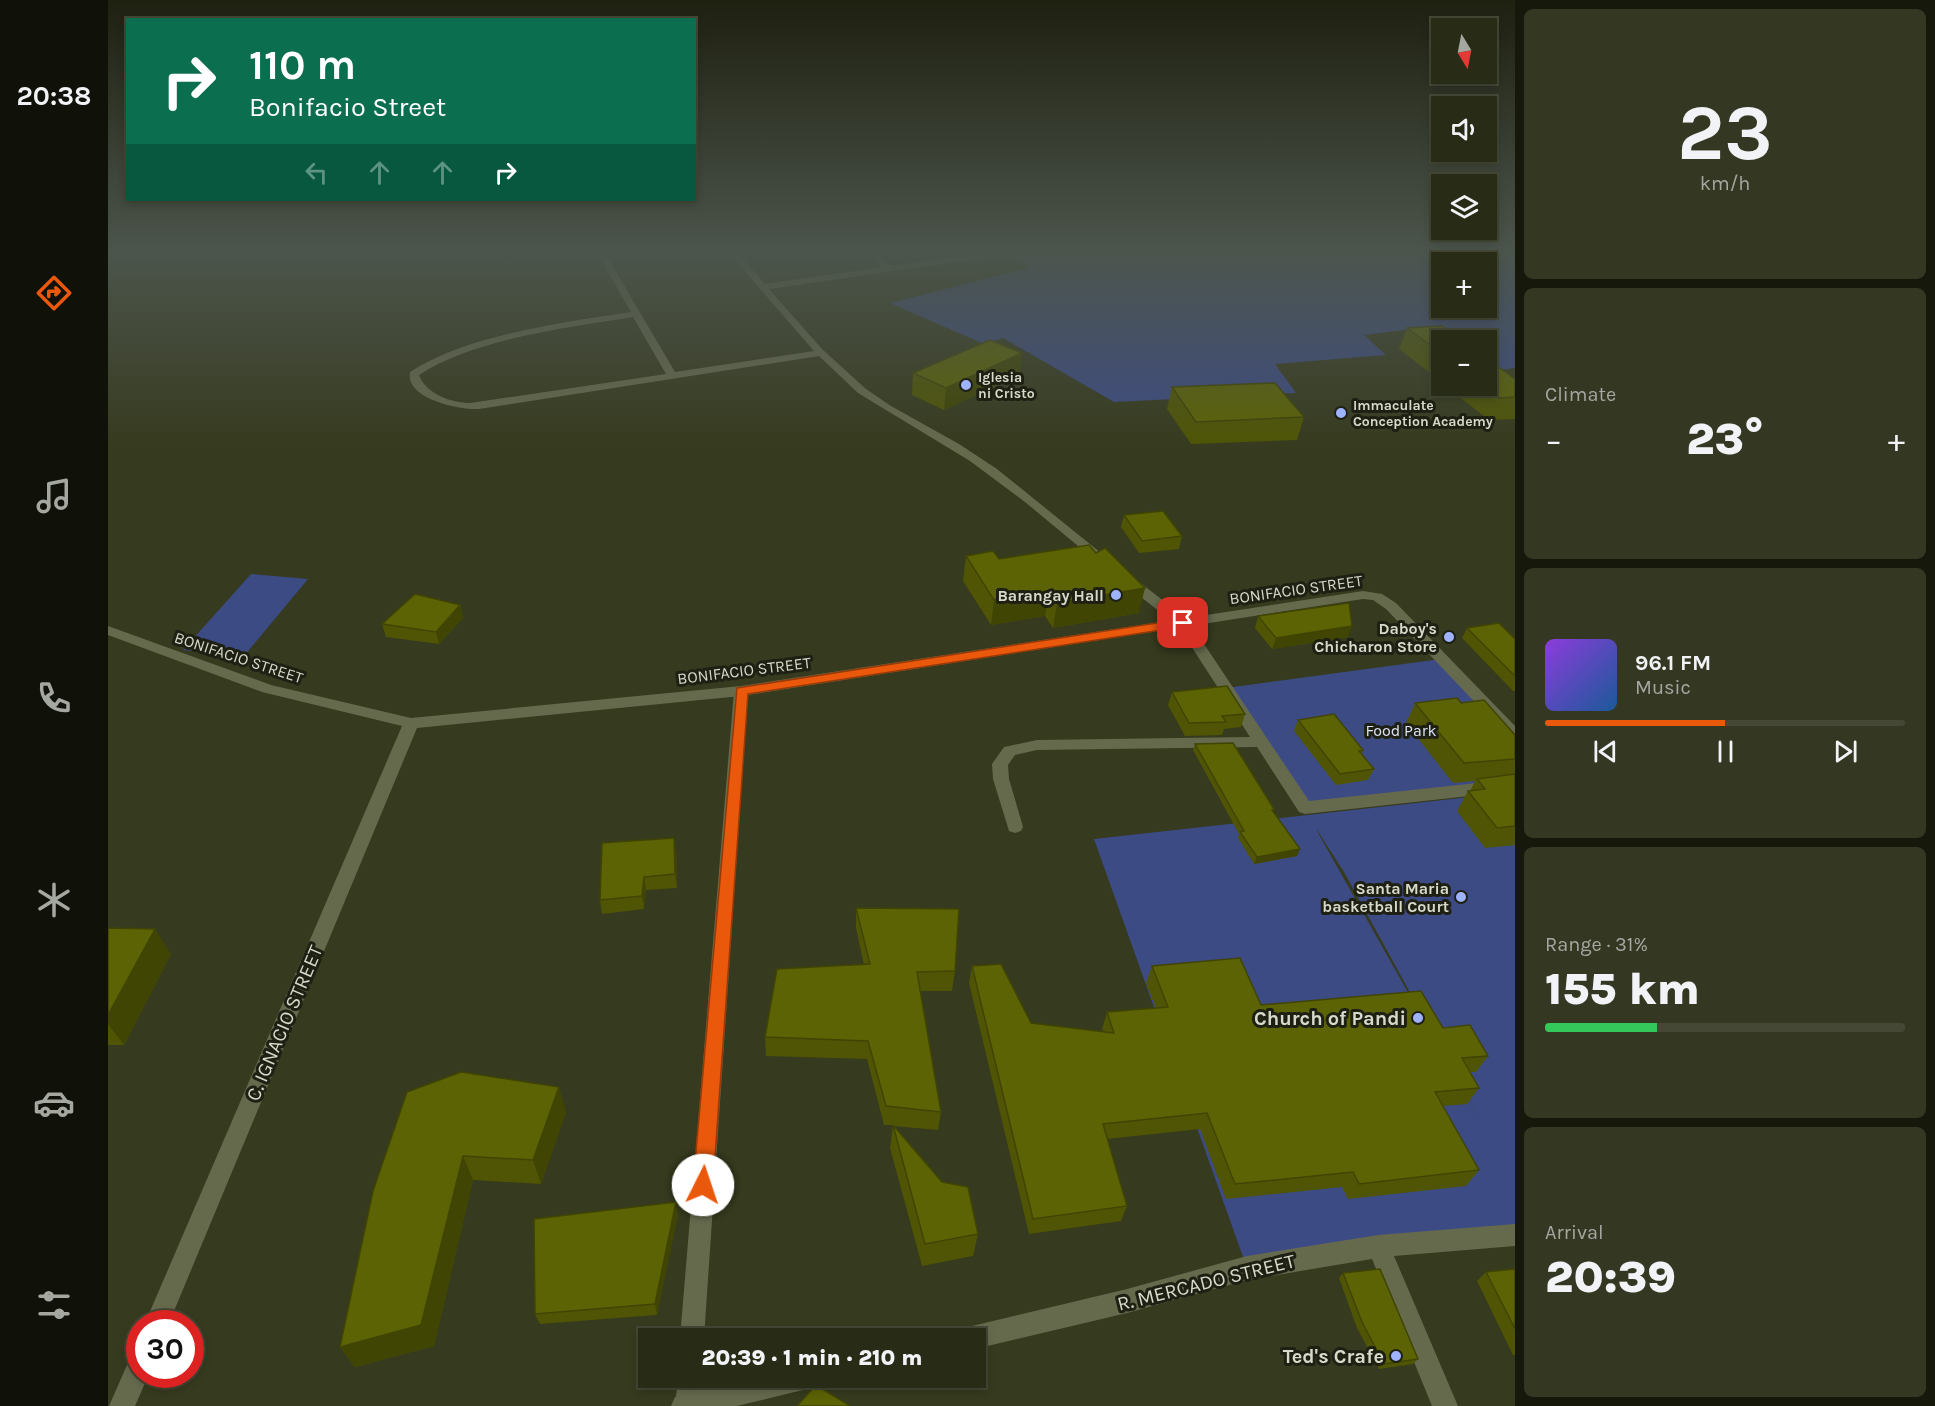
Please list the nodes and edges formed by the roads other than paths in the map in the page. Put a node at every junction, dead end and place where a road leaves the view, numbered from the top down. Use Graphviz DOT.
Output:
graph roads {
  1 [pos="604,319"];
  2 [pos="638,319"];
  3 [pos="791,319"];
  4 [pos="821,353"];
  5 [pos="672,377"];
  6 [pos="1183,623"];
  7 [pos="108,630"];
  8 [pos="741,691"];
  9 [pos="411,723"];
  10 [pos="1515,735"];
  11 [pos="1261,742"];
  12 [pos="1515,785"];
  13 [pos="1015,827"];
  14 [pos="1515,1235"];
  15 [pos="1378,1246"];
  16 [pos="163,1310"];
  17 [pos="693,1328"];
  18 [pos="986,1335"];
  19 [pos="130,1388"];
  20 [pos="689,1388"];
  21 [pos="761,1388"];
  22 [pos="122,1406"];
  23 [pos="687,1406"];
  24 [pos="1444,1406"];
  1 -- 5 [label="street"];
  2 -- 5 [label="street"];
  3 -- 4 [label="street"];
  4 -- 5 [label="street"];
  4 -- 6 [label="street"];
  6 -- 8 [label="street, BONIFACIO STREET"];
  6 -- 10 [label="street, BONIFACIO STREET"];
  6 -- 11 [label="street"];
  7 -- 9 [label="street, BONIFACIO STREET"];
  8 -- 9 [label="street, BONIFACIO STREET"];
  8 -- 17 [label="street"];
  9 -- 16 [label="street, C. IGNACIO STREET"];
  11 -- 12 [label="street"];
  11 -- 13 [label="street"];
  14 -- 15 [label="street, R. MERCADO STREET"];
  15 -- 18 [label="street, R. MERCADO STREET"];
  15 -- 24 [label="street"];
  19 -- 22 [label="street"];
  20 -- 23 [label="street"];
  21 -- 23 [label="street"];
}
